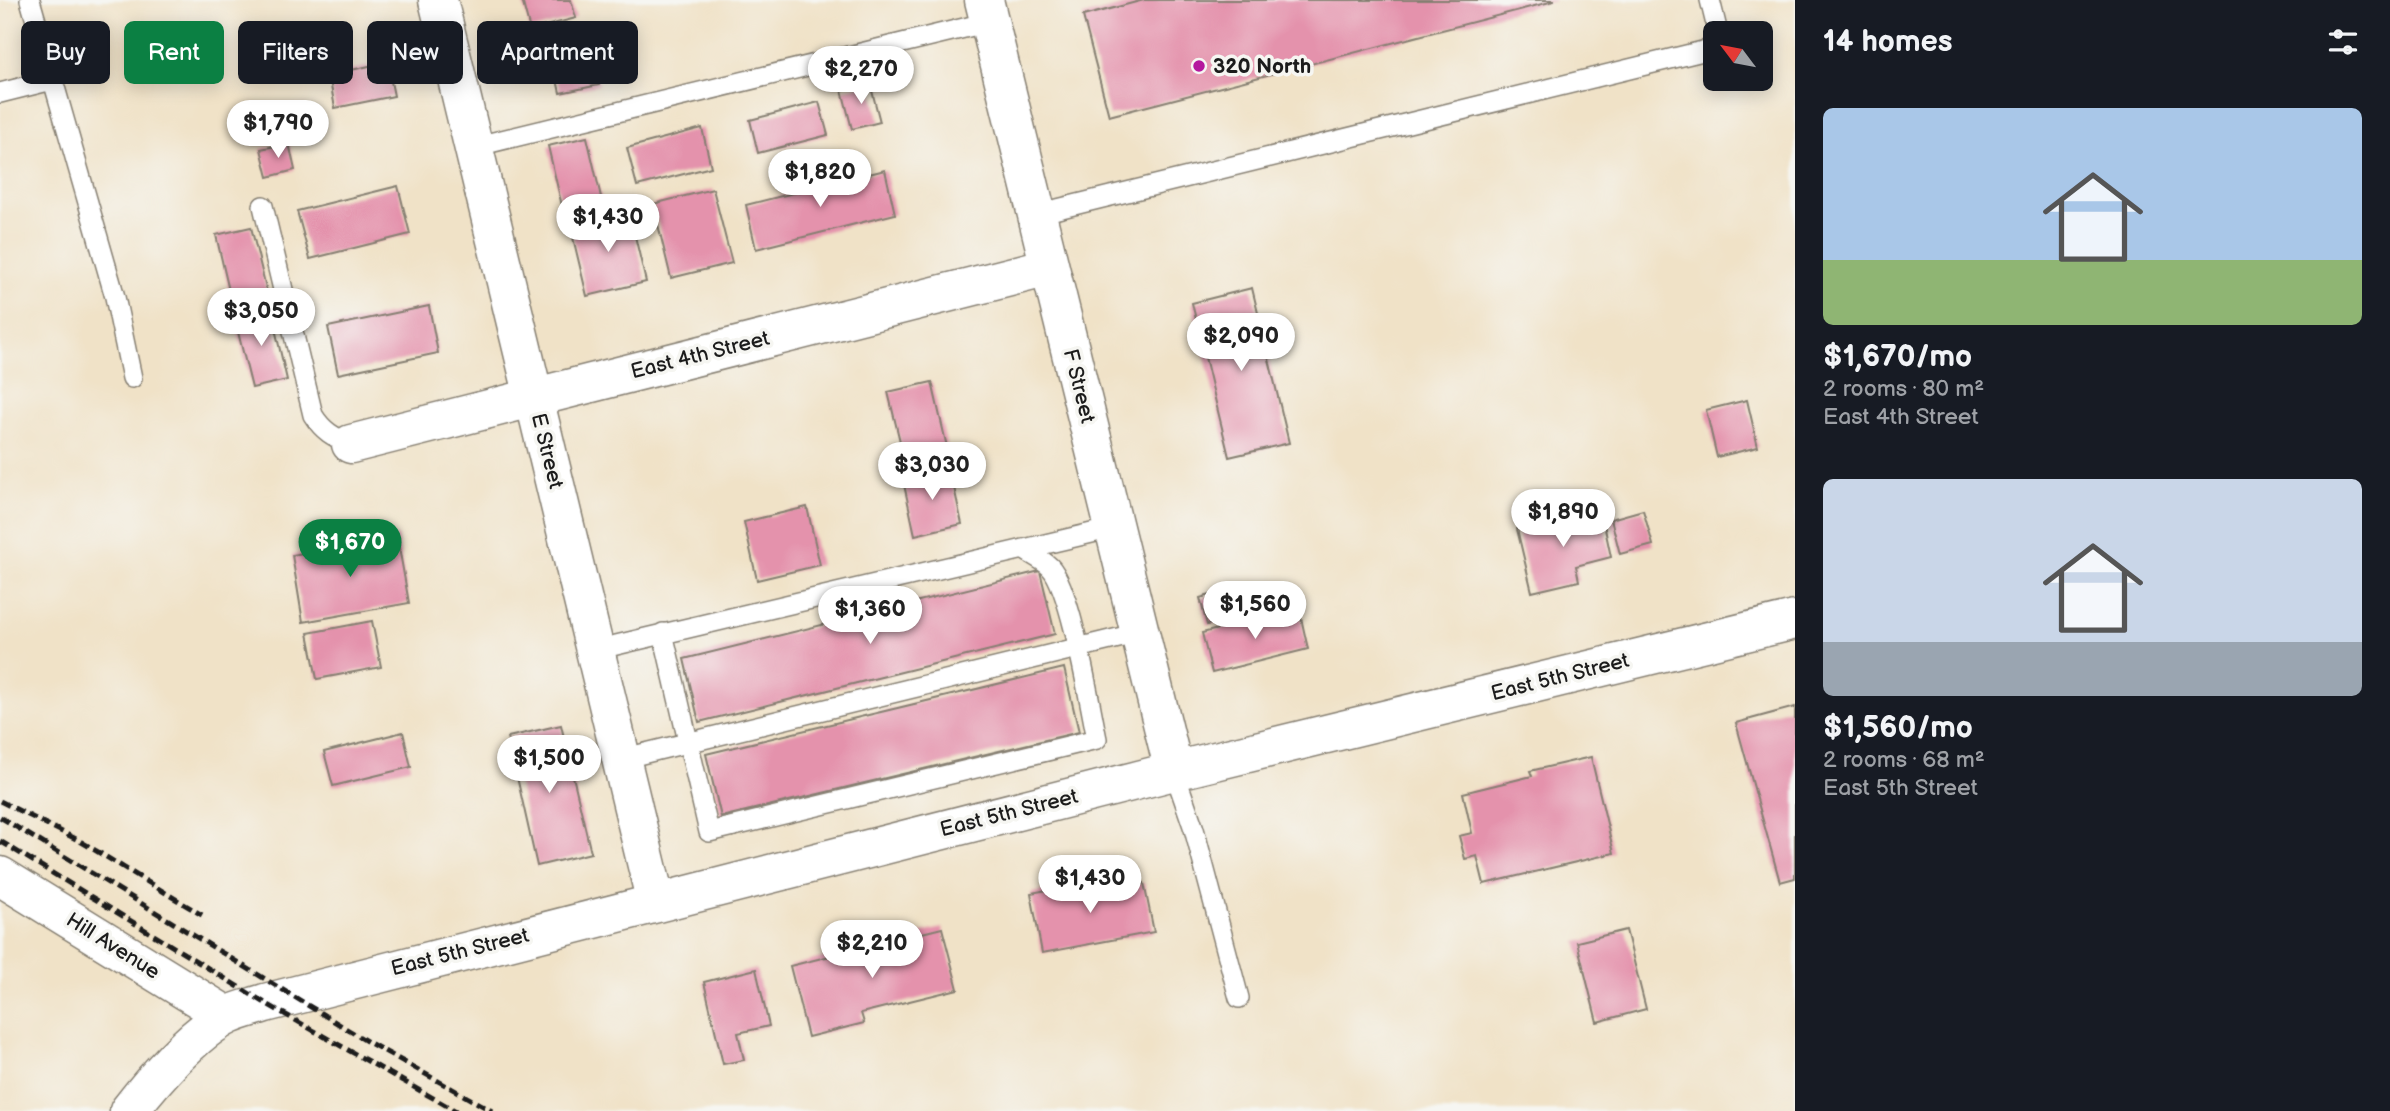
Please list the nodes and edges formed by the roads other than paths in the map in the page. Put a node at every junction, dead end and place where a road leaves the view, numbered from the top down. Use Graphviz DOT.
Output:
graph roads {
  1 [pos="30,0"];
  2 [pos="438,0"];
  3 [pos="1710,0"];
  4 [pos="986,11"];
  5 [pos="36,21"];
  6 [pos="1715,21"];
  7 [pos="1703,51"];
  8 [pos="33,84"];
  9 [pos="53,84"];
  10 [pos="0,93"];
  11 [pos="473,147"];
  12 [pos="263,206"];
  13 [pos="1037,214"];
  14 [pos="1049,267"];
  15 [pos="132,378"];
  16 [pos="534,397"];
  17 [pos="351,444"];
  18 [pos="1114,528"];
  19 [pos="1023,549"];
  20 [pos="1795,620"];
  21 [pos="663,633"];
  22 [pos="1139,633"];
  23 [pos="1079,648"];
  24 [pos="595,649"];
  25 [pos="689,743"];
  26 [pos="621,759"];
  27 [pos="1174,771"];
  28 [pos="0,876"];
  29 [pos="656,903"];
  30 [pos="1239,998"];
  31 [pos="226,1016"];
  32 [pos="129,1111"];
  1 -- 5 [label="lane"];
  2 -- 11 [label="street, E Street"];
  3 -- 6 [label="lane"];
  4 -- 11 [label="lane"];
  4 -- 13 [label="street, F Street"];
  7 -- 13 [label="lane"];
  8 -- 10 [label="lane"];
  9 -- 15 [label="lane"];
  11 -- 16 [label="street, E Street"];
  12 -- 17 [label="lane"];
  13 -- 14 [label="street, F Street"];
  14 -- 16 [label="street, East 4th Street"];
  14 -- 18 [label="street, F Street"];
  16 -- 17 [label="street, East 4th Street"];
  16 -- 24 [label="street, E Street"];
  18 -- 19 [label="lane"];
  18 -- 22 [label="street, F Street"];
  19 -- 21 [label="lane"];
  19 -- 23 [label="lane"];
  20 -- 27 [label="street, East 5th Street"];
  21 -- 24 [label="lane"];
  21 -- 25 [label="lane"];
  22 -- 23 [label="lane"];
  22 -- 27 [label="street, F Street"];
  23 -- 25 [label="lane"];
  23 -- 25 [label="lane"];
  24 -- 26 [label="street, E Street"];
  25 -- 26 [label="lane"];
  26 -- 29 [label="street, E Street"];
  27 -- 29 [label="street, East 5th Street"];
  27 -- 30 [label="lane"];
  28 -- 31 [label="street, Hill Avenue"];
  29 -- 31 [label="street, East 5th Street"];
  31 -- 32 [label="street"];
}
